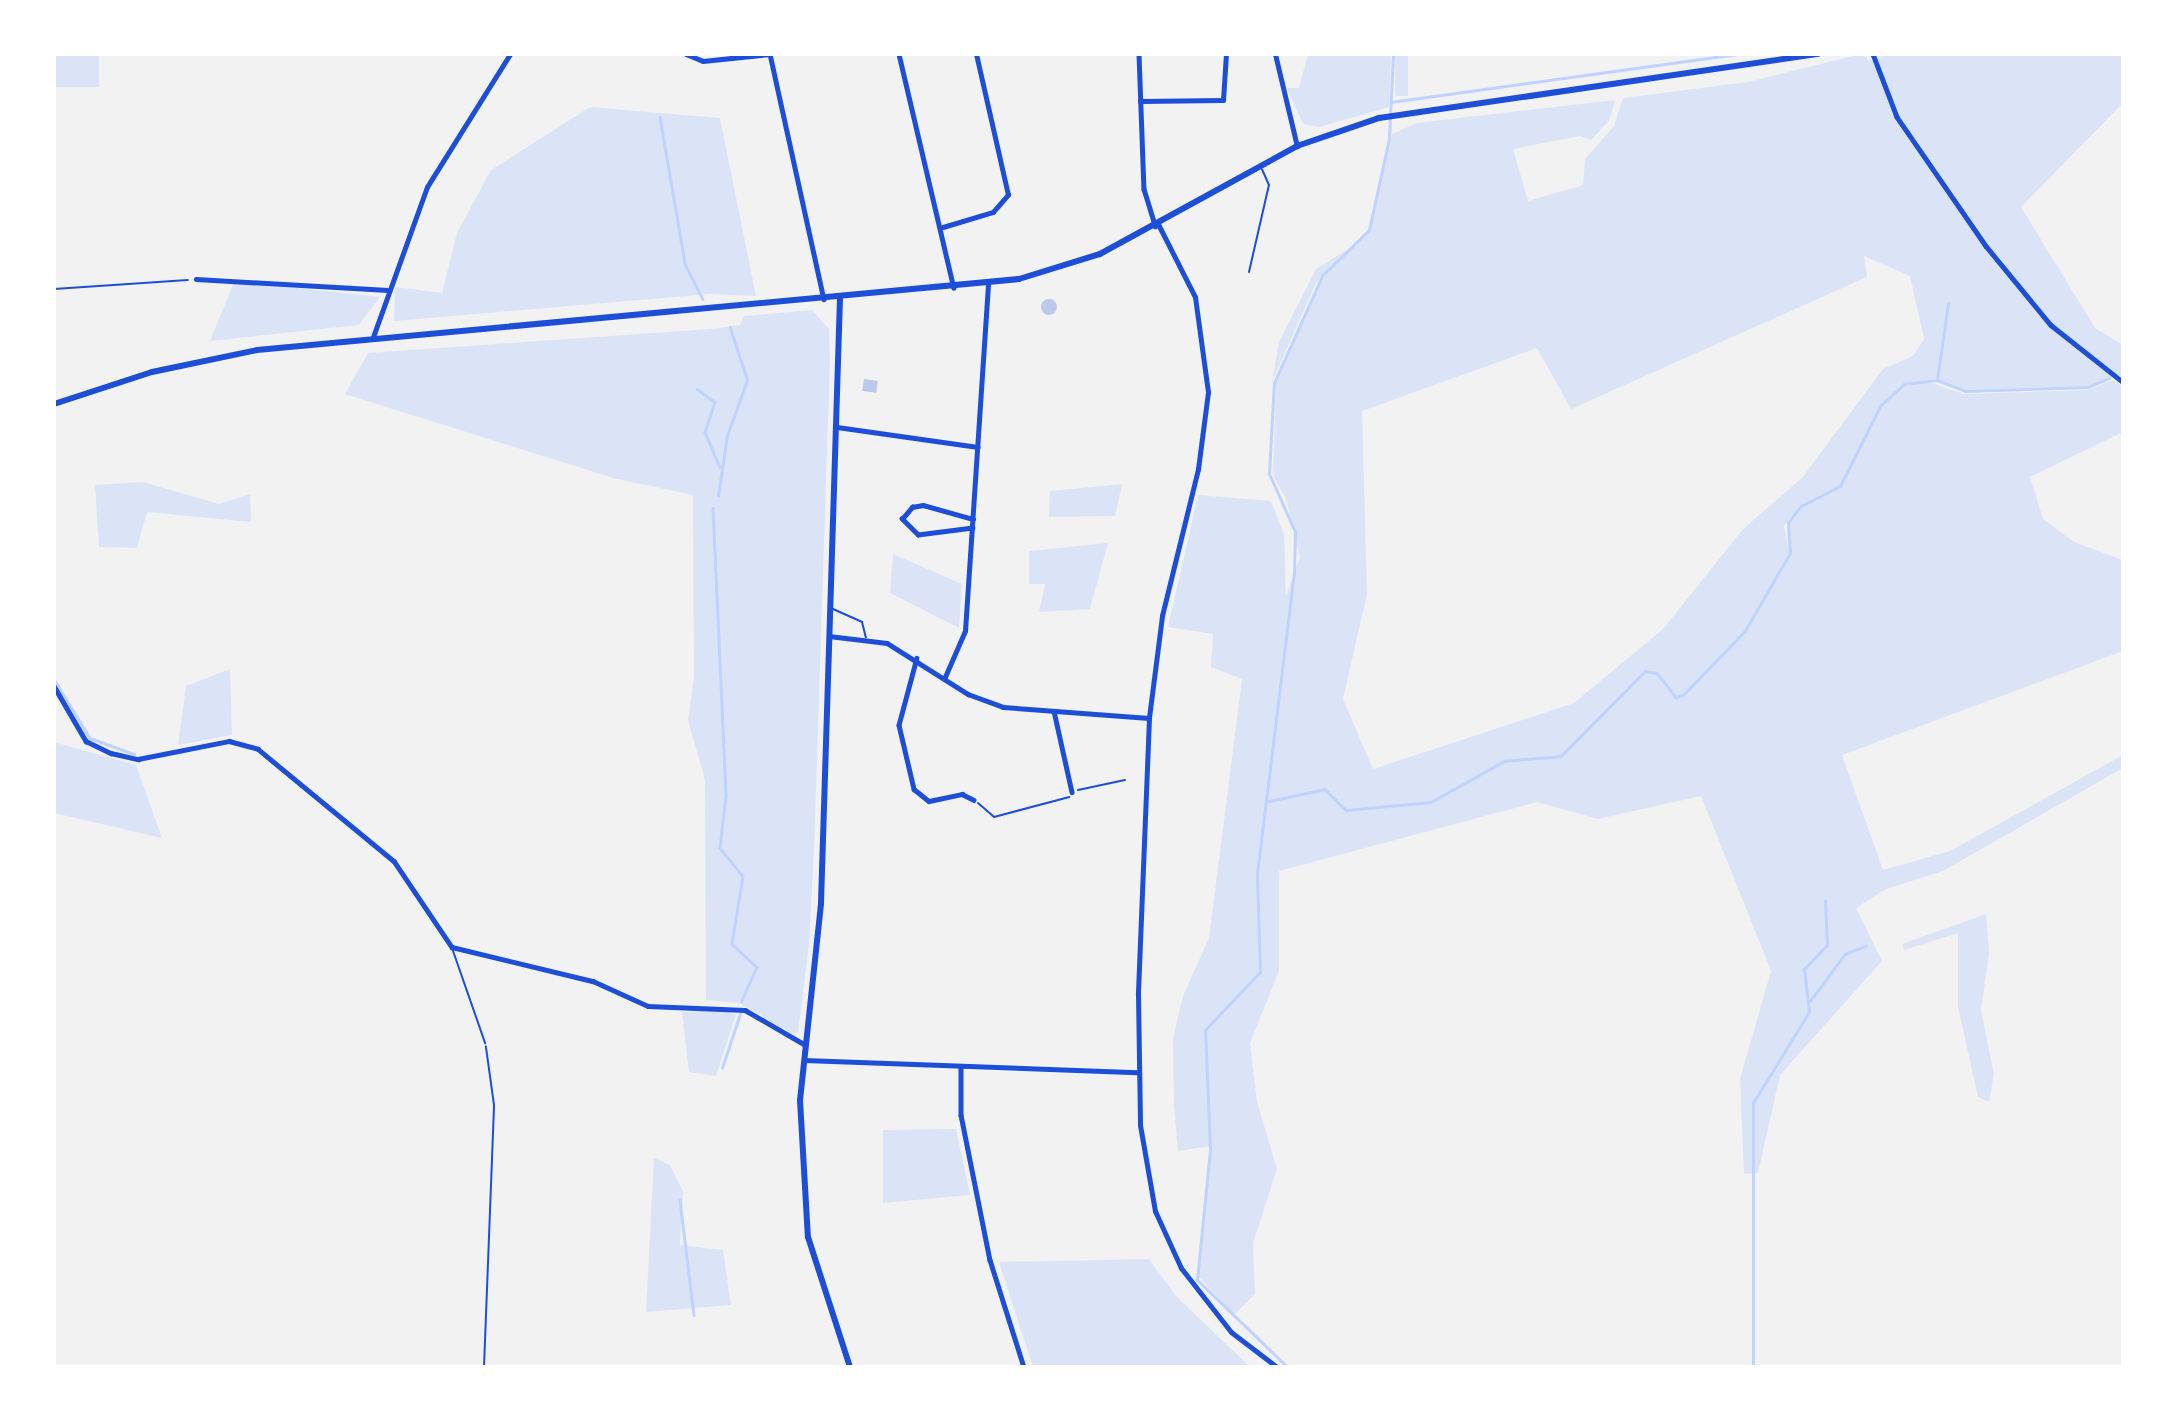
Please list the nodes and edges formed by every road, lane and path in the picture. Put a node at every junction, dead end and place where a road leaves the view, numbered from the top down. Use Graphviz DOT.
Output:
graph roads {
  1 [pos="510,54"];
  2 [pos="686,54"];
  3 [pos="770,54"];
  4 [pos="899,54"];
  5 [pos="976,54"];
  6 [pos="1139,54"];
  7 [pos="1226,54"];
  8 [pos="1275,54"];
  9 [pos="1818,54"];
  10 [pos="1873,54"];
  11 [pos="1140,102"];
  12 [pos="1297,146"];
  13 [pos="1260,165"];
  14 [pos="1156,225"];
  15 [pos="943,227"];
  16 [pos="1249,272"];
  17 [pos="196,279"];
  18 [pos="988,285"];
  19 [pos="54,289"];
  20 [pos="954,289"];
  21 [pos="388,290"];
  22 [pos="840,298"];
  23 [pos="824,300"];
  24 [pos="373,337"];
  25 [pos="2123,382"];
  26 [pos="54,404"];
  27 [pos="837,426"];
  28 [pos="978,447"];
  29 [pos="973,519"];
  30 [pos="973,528"];
  31 [pos="828,608"];
  32 [pos="828,636"];
  33 [pos="866,639"];
  34 [pos="917,657"];
  35 [pos="945,677"];
  36 [pos="54,686"];
  37 [pos="1054,711"];
  38 [pos="1149,718"];
  39 [pos="1125,780"];
  40 [pos="1072,792"];
  41 [pos="974,800"];
  42 [pos="452,947"];
  43 [pos="485,1043"];
  44 [pos="804,1044"];
  45 [pos="803,1060"];
  46 [pos="961,1066"];
  47 [pos="1137,1072"];
  48 [pos="484,1367"];
  49 [pos="850,1367"];
  50 [pos="1024,1367"];
  51 [pos="1277,1367"];
  1 -- 21 [label="street"];
  2 -- 3 [label="street"];
  3 -- 23 [label="street"];
  4 -- 15 [label="street"];
  5 -- 15 [label="street"];
  6 -- 11 [label="street"];
  7 -- 11 [label="street"];
  8 -- 12 [label="street"];
  9 -- 12 [label="main road"];
  10 -- 25 [label="street"];
  11 -- 14 [label="street"];
  12 -- 13 [label="main road"];
  13 -- 14 [label="main road"];
  13 -- 16 [label="lane"];
  14 -- 18 [label="main road"];
  14 -- 38 [label="street"];
  15 -- 20 [label="street"];
  17 -- 19 [label="path"];
  17 -- 21 [label="street"];
  18 -- 20 [label="main road"];
  18 -- 28 [label="street"];
  20 -- 22 [label="main road"];
  21 -- 24 [label="street"];
  22 -- 23 [label="main road"];
  22 -- 27 [label="main road"];
  23 -- 24 [label="main road"];
  24 -- 26 [label="main road"];
  27 -- 28 [label="street"];
  27 -- 31 [label="main road"];
  28 -- 29 [label="street"];
  29 -- 30 [label="street"];
  29 -- 30 [label="street"];
  30 -- 35 [label="street"];
  31 -- 32 [label="main road"];
  31 -- 33 [label="lane"];
  32 -- 33 [label="street"];
  32 -- 44 [label="main road"];
  33 -- 34 [label="street"];
  34 -- 35 [label="street"];
  34 -- 41 [label="street"];
  35 -- 37 [label="street"];
  36 -- 42 [label="street"];
  37 -- 38 [label="street"];
  37 -- 40 [label="street"];
  38 -- 47 [label="street"];
  39 -- 40 [label="path"];
  40 -- 41 [label="path"];
  42 -- 43 [label="lane"];
  42 -- 44 [label="street"];
  43 -- 48 [label="path"];
  44 -- 45 [label="main road"];
  45 -- 46 [label="street"];
  45 -- 49 [label="main road"];
  46 -- 47 [label="street"];
  46 -- 50 [label="street"];
  47 -- 51 [label="street"];
}
